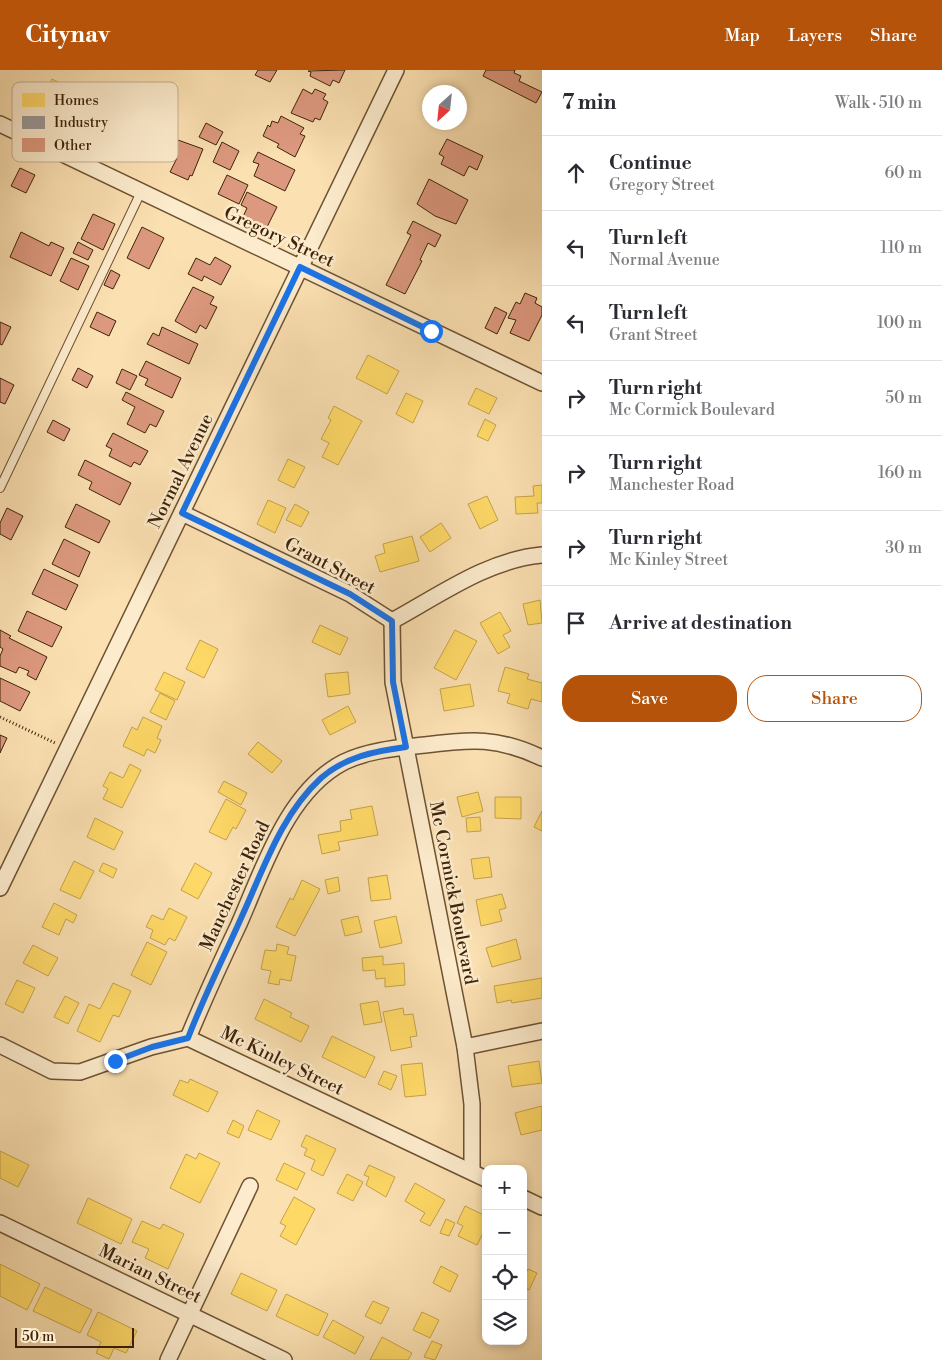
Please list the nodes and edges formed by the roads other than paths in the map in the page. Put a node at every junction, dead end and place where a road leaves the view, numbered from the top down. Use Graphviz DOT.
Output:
graph roads {
  1 [pos="396,70"];
  2 [pos="0,124"];
  3 [pos="12,130"];
  4 [pos="79,162"];
  5 [pos="142,192"];
  6 [pos="300,267"];
  7 [pos="542,383"];
  8 [pos="0,488"];
  9 [pos="182,513"];
  10 [pos="542,554"];
  11 [pos="392,621"];
  12 [pos="406,747"];
  13 [pos="542,758"];
  14 [pos="0,888"];
  15 [pos="542,1030"];
  16 [pos="188,1038"];
  17 [pos="0,1045"];
  18 [pos="465,1047"];
  19 [pos="472,1172"];
  20 [pos="482,1177"];
  21 [pos="250,1186"];
  22 [pos="527,1200"];
  23 [pos="542,1207"];
  24 [pos="0,1223"];
  25 [pos="190,1314"];
  26 [pos="168,1360"];
  27 [pos="284,1360"];
  1 -- 6 [label="street, Normal Avenue"];
  2 -- 3 [label="street, Gregory Street"];
  4 -- 5 [label="street, Gregory Street"];
  5 -- 6 [label="street, Gregory Street"];
  5 -- 8 [label="lane"];
  6 -- 7 [label="street, Gregory Street"];
  6 -- 9 [label="street, Normal Avenue"];
  9 -- 11 [label="street, Grant Street"];
  9 -- 14 [label="street, Normal Avenue"];
  10 -- 11 [label="street"];
  11 -- 12 [label="street, Mc Cormick Boulevard"];
  12 -- 13 [label="street, Manchester Road"];
  12 -- 16 [label="street, Manchester Road"];
  12 -- 18 [label="street, Mc Cormick Boulevard"];
  15 -- 18 [label="street"];
  16 -- 17 [label="street"];
  16 -- 19 [label="street, Mc Kinley Street"];
  18 -- 19 [label="street, Mc Cormick Boulevard"];
  19 -- 20 [label="street, Mc Kinley Street"];
  21 -- 25 [label="street"];
  22 -- 23 [label="street"];
  24 -- 25 [label="street, Marian Street"];
  25 -- 26 [label="street"];
  25 -- 27 [label="street, Marian Street"];
}
